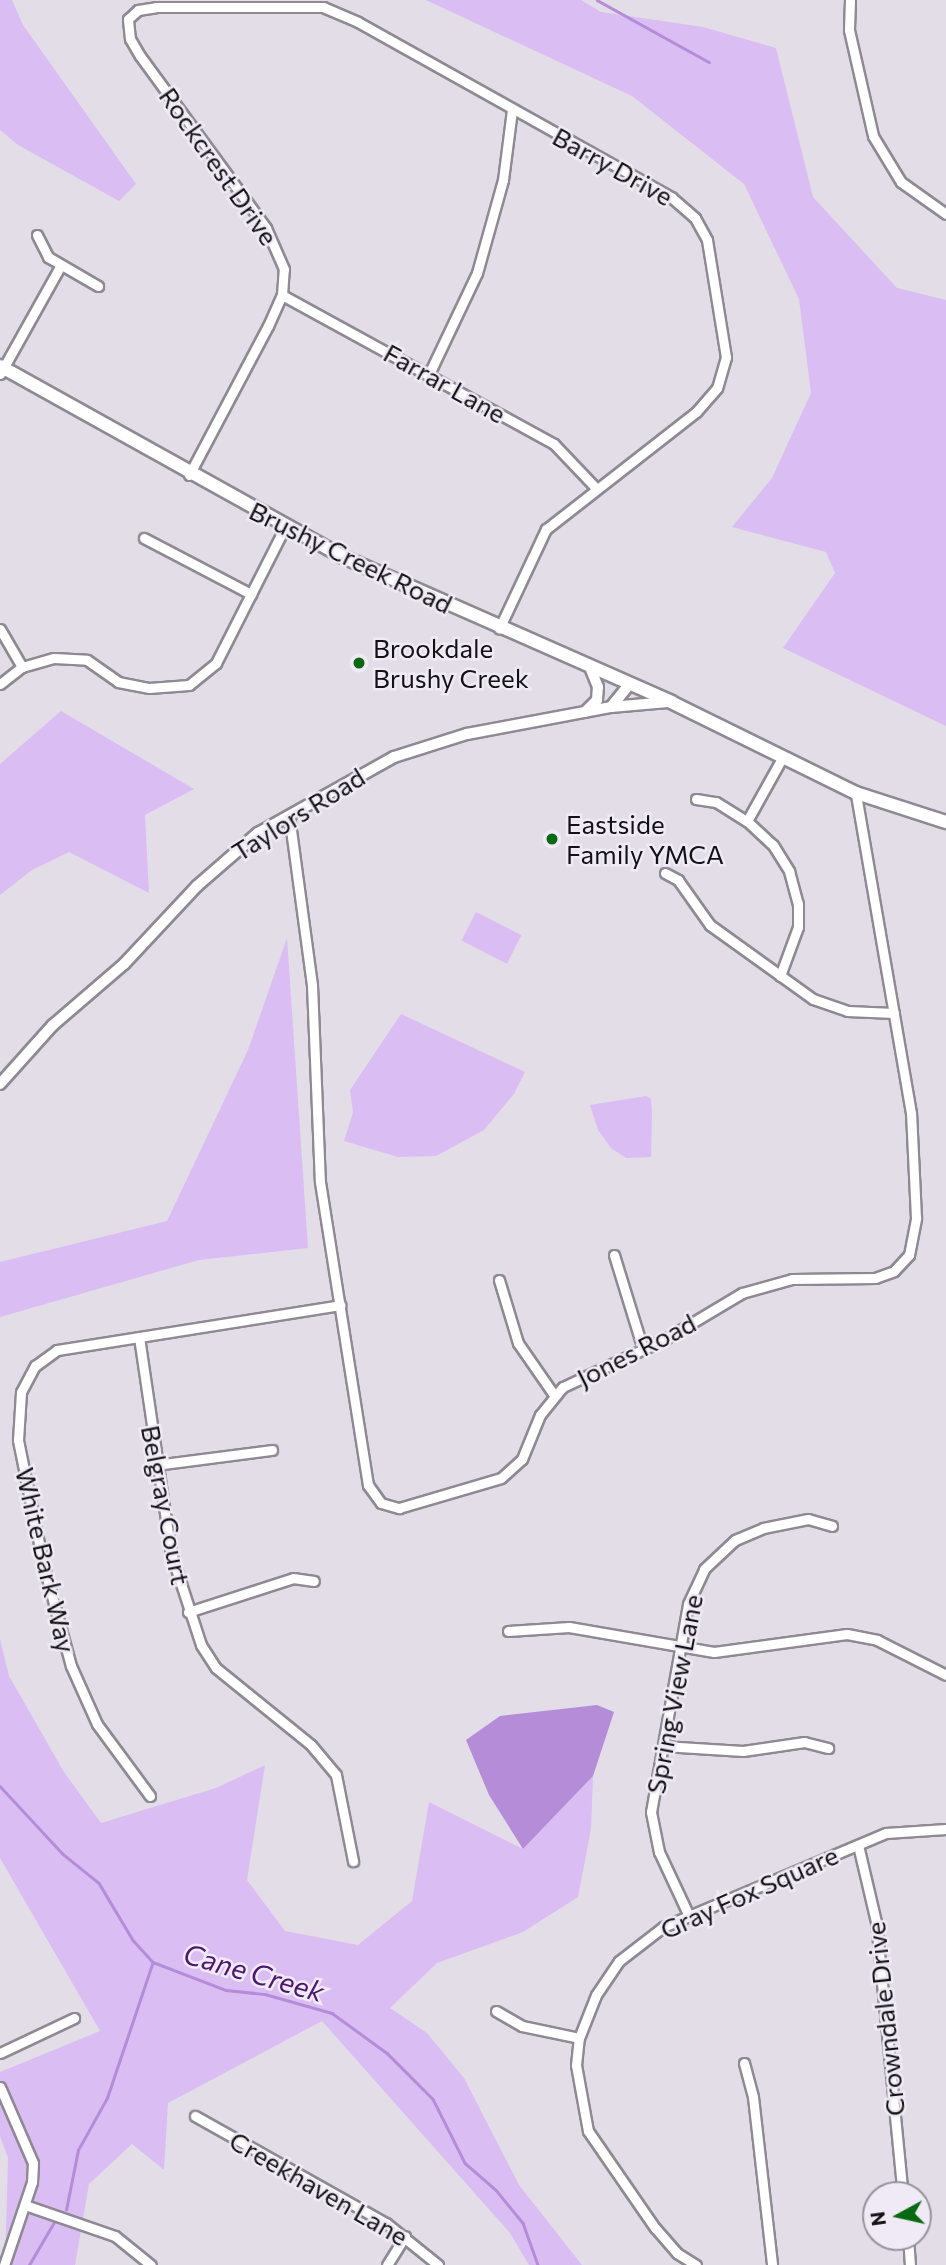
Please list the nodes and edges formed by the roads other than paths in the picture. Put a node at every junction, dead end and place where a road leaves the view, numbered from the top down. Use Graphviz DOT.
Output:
graph roads {
  1 [pos="850,0"];
  2 [pos="137,50"];
  3 [pos="512,110"];
  4 [pos="946,214"];
  5 [pos="37,235"];
  6 [pos="61,265"];
  7 [pos="98,286"];
  8 [pos="282,295"];
  9 [pos="1,370"];
  10 [pos="429,374"];
  11 [pos="189,475"];
  12 [pos="595,487"];
  13 [pos="285,527"];
  14 [pos="144,538"];
  15 [pos="251,594"];
  16 [pos="0,629"];
  17 [pos="499,629"];
  18 [pos="22,667"];
  19 [pos="590,667"];
  20 [pos="0,684"];
  21 [pos="629,685"];
  22 [pos="671,702"];
  23 [pos="611,707"];
  24 [pos="585,712"];
  25 [pos="782,758"];
  26 [pos="856,793"];
  27 [pos="696,799"];
  28 [pos="289,815"];
  29 [pos="747,821"];
  30 [pos="946,821"];
  31 [pos="665,873"];
  32 [pos="780,976"];
  33 [pos="894,1013"];
  34 [pos="0,1084"];
  35 [pos="614,1255"];
  36 [pos="499,1280"];
  37 [pos="340,1305"];
  38 [pos="139,1337"];
  39 [pos="643,1349"];
  40 [pos="554,1395"];
  41 [pos="272,1450"];
  42 [pos="156,1465"];
  43 [pos="832,1526"];
  44 [pos="314,1581"];
  45 [pos="188,1612"];
  46 [pos="508,1630"];
  47 [pos="679,1647"];
  48 [pos="946,1675"];
  49 [pos="663,1746"];
  50 [pos="828,1748"];
  51 [pos="150,1797"];
  52 [pos="946,1829"];
  53 [pos="858,1845"];
  54 [pos="353,1861"];
  55 [pos="689,1916"];
  56 [pos="496,2011"];
  57 [pos="74,2018"];
  58 [pos="579,2038"];
  59 [pos="0,2053"];
  60 [pos="744,2063"];
  61 [pos="0,2087"];
  62 [pos="195,2116"];
  63 [pos="902,2181"];
  64 [pos="25,2205"];
  65 [pos="405,2236"];
  66 [pos="4,2265"];
  67 [pos="151,2265"];
  68 [pos="387,2265"];
  69 [pos="438,2265"];
  70 [pos="696,2265"];
  71 [pos="772,2265"];
  1 -- 4 [label="street"];
  2 -- 3 [label="street, Barry Drive"];
  2 -- 8 [label="street, Rockcrest Drive"];
  3 -- 10 [label="street"];
  3 -- 12 [label="street, Barry Drive"];
  5 -- 6 [label="street"];
  6 -- 7 [label="street"];
  6 -- 9 [label="street"];
  8 -- 10 [label="street, Farrar Lane"];
  8 -- 11 [label="street, Rockcrest Drive"];
  9 -- 11 [label="main road, Brushy Creek Road"];
  10 -- 12 [label="street, Farrar Lane"];
  11 -- 13 [label="main road, Brushy Creek Road"];
  12 -- 17 [label="street, Barry Drive"];
  13 -- 15 [label="street"];
  13 -- 17 [label="main road, Brushy Creek Road"];
  14 -- 15 [label="street"];
  15 -- 18 [label="street"];
  16 -- 18 [label="street"];
  17 -- 19 [label="main road, Brushy Creek Road"];
  18 -- 20 [label="street"];
  19 -- 21 [label="main road, Brushy Creek Road"];
  19 -- 24 [label="street"];
  21 -- 22 [label="main road, Brushy Creek Road"];
  21 -- 23 [label="street"];
  22 -- 23 [label="street, Taylors Road"];
  22 -- 25 [label="main road, Brushy Creek Road"];
  23 -- 24 [label="street, Taylors Road"];
  24 -- 28 [label="street, Taylors Road"];
  25 -- 26 [label="main road, Brushy Creek Road"];
  25 -- 29 [label="street"];
  26 -- 30 [label="main road, Brushy Creek Road"];
  26 -- 33 [label="street, Jones Road"];
  27 -- 29 [label="street"];
  28 -- 34 [label="street, Taylors Road"];
  28 -- 37 [label="street, Jones Road"];
  29 -- 32 [label="street"];
  31 -- 32 [label="street"];
  32 -- 33 [label="street"];
  33 -- 39 [label="street, Jones Road"];
  35 -- 39 [label="street"];
  36 -- 40 [label="street"];
  37 -- 38 [label="street, White Bark Way"];
  37 -- 40 [label="street, Jones Road"];
  38 -- 42 [label="street, Belgray Court"];
  38 -- 51 [label="street, White Bark Way"];
  39 -- 40 [label="street, Jones Road"];
  41 -- 42 [label="street"];
  42 -- 45 [label="street, Belgray Court"];
  43 -- 47 [label="street, Spring View Lane"];
  44 -- 45 [label="street"];
  45 -- 54 [label="street, Belgray Court"];
  46 -- 47 [label="street"];
  47 -- 48 [label="street"];
  47 -- 49 [label="street, Spring View Lane"];
  49 -- 50 [label="street"];
  49 -- 55 [label="street, Spring View Lane"];
  52 -- 53 [label="street, Gray Fox Square"];
  53 -- 55 [label="street, Gray Fox Square"];
  53 -- 63 [label="street, Crowndale Drive"];
  55 -- 58 [label="street, Gray Fox Square"];
  56 -- 58 [label="street"];
  57 -- 59 [label="street"];
  58 -- 70 [label="street, Gray Fox Square"];
  60 -- 71 [label="street"];
  61 -- 64 [label="street"];
  62 -- 65 [label="street, Creekhaven Lane"];
  64 -- 66 [label="street"];
  64 -- 67 [label="street"];
  65 -- 68 [label="street"];
  65 -- 69 [label="street, Creekhaven Lane"];
}
